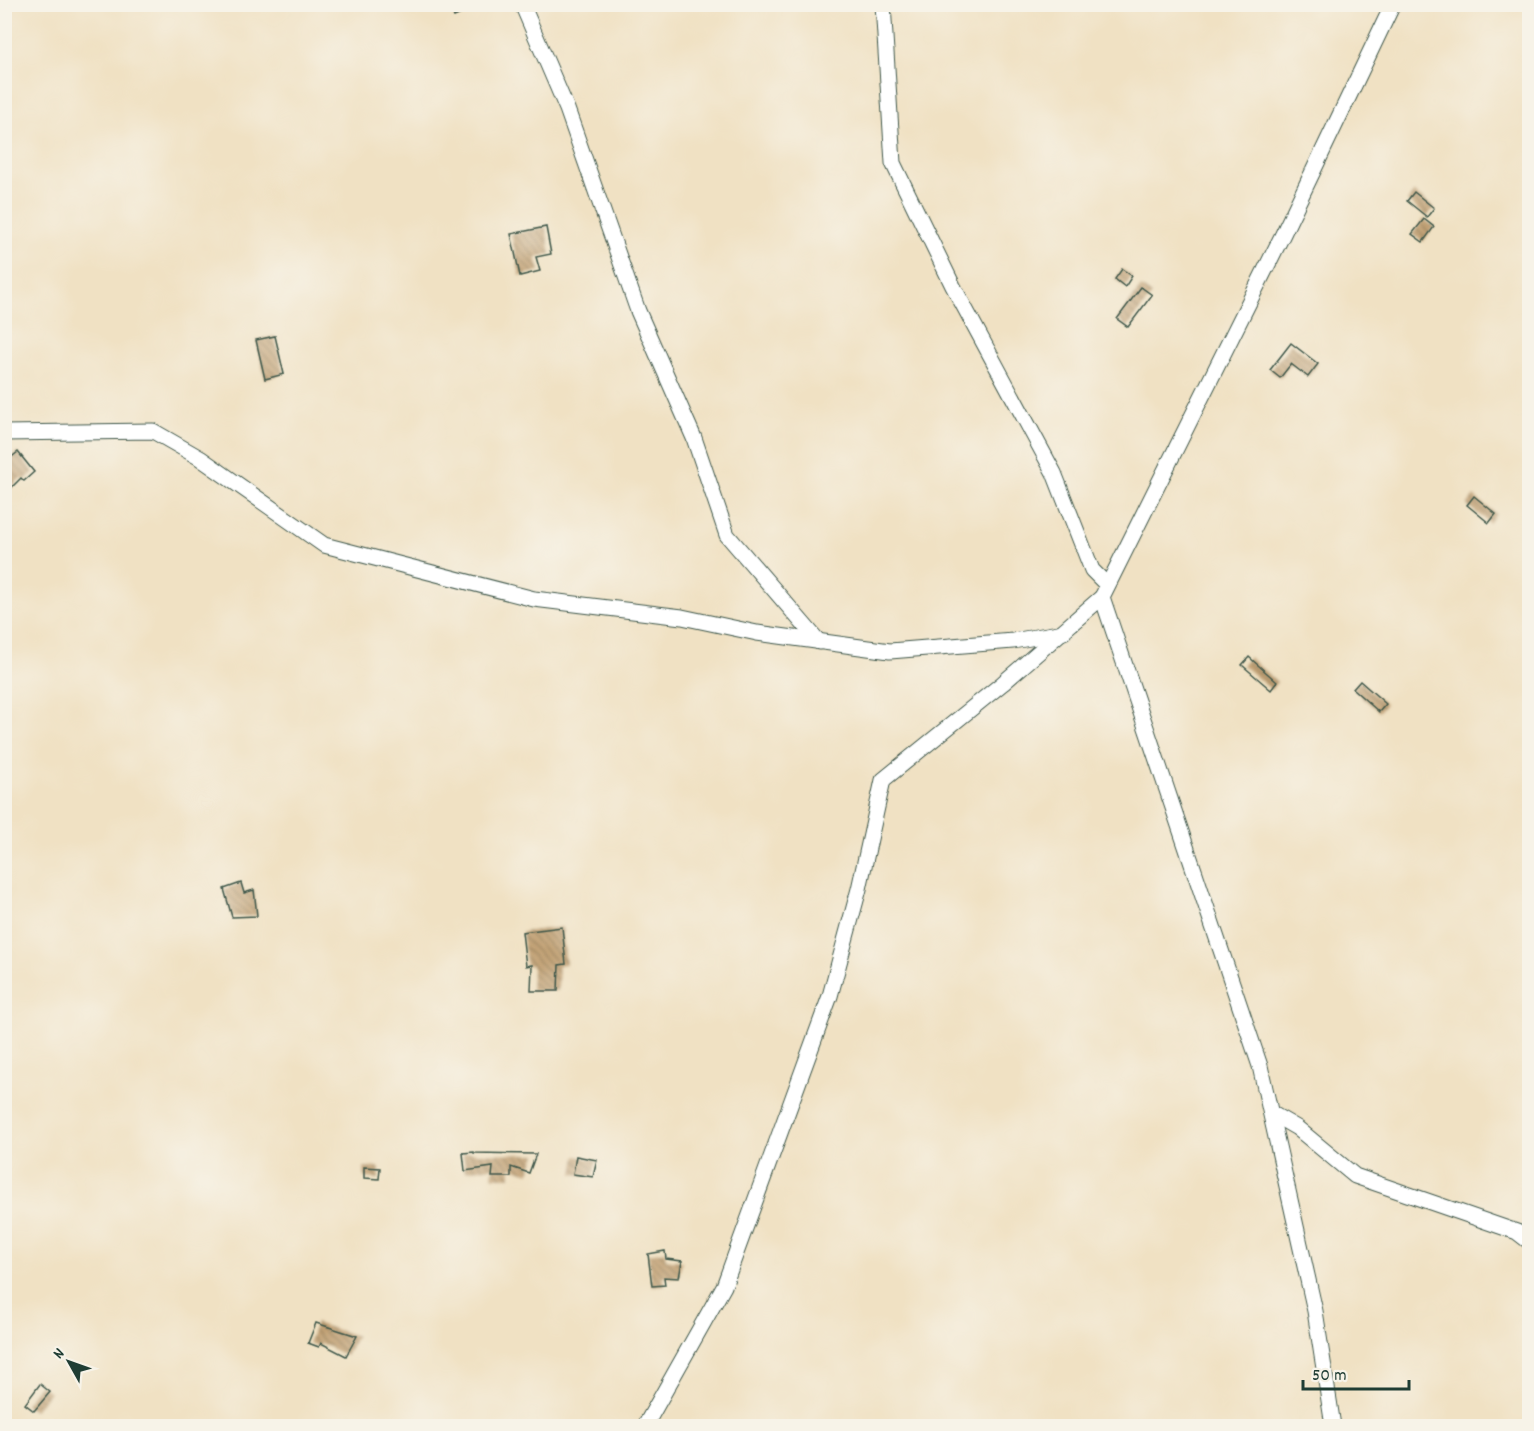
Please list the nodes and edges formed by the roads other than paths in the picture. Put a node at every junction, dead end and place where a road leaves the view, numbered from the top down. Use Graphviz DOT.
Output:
graph roads {
  1 [pos="522,4"];
  2 [pos="883,4"];
  3 [pos="1393,4"];
  4 [pos="4,433"];
  5 [pos="1104,590"];
  6 [pos="1064,632"];
  7 [pos="819,642"];
  8 [pos="1270,1113"];
  9 [pos="1530,1242"];
  10 [pos="645,1426"];
  11 [pos="1333,1426"];
  1 -- 7 [label="street"];
  2 -- 5 [label="street"];
  3 -- 5 [label="street"];
  4 -- 7 [label="street"];
  5 -- 6 [label="street"];
  5 -- 8 [label="street"];
  6 -- 7 [label="street"];
  6 -- 10 [label="street"];
  8 -- 9 [label="street"];
  8 -- 11 [label="street"];
}
